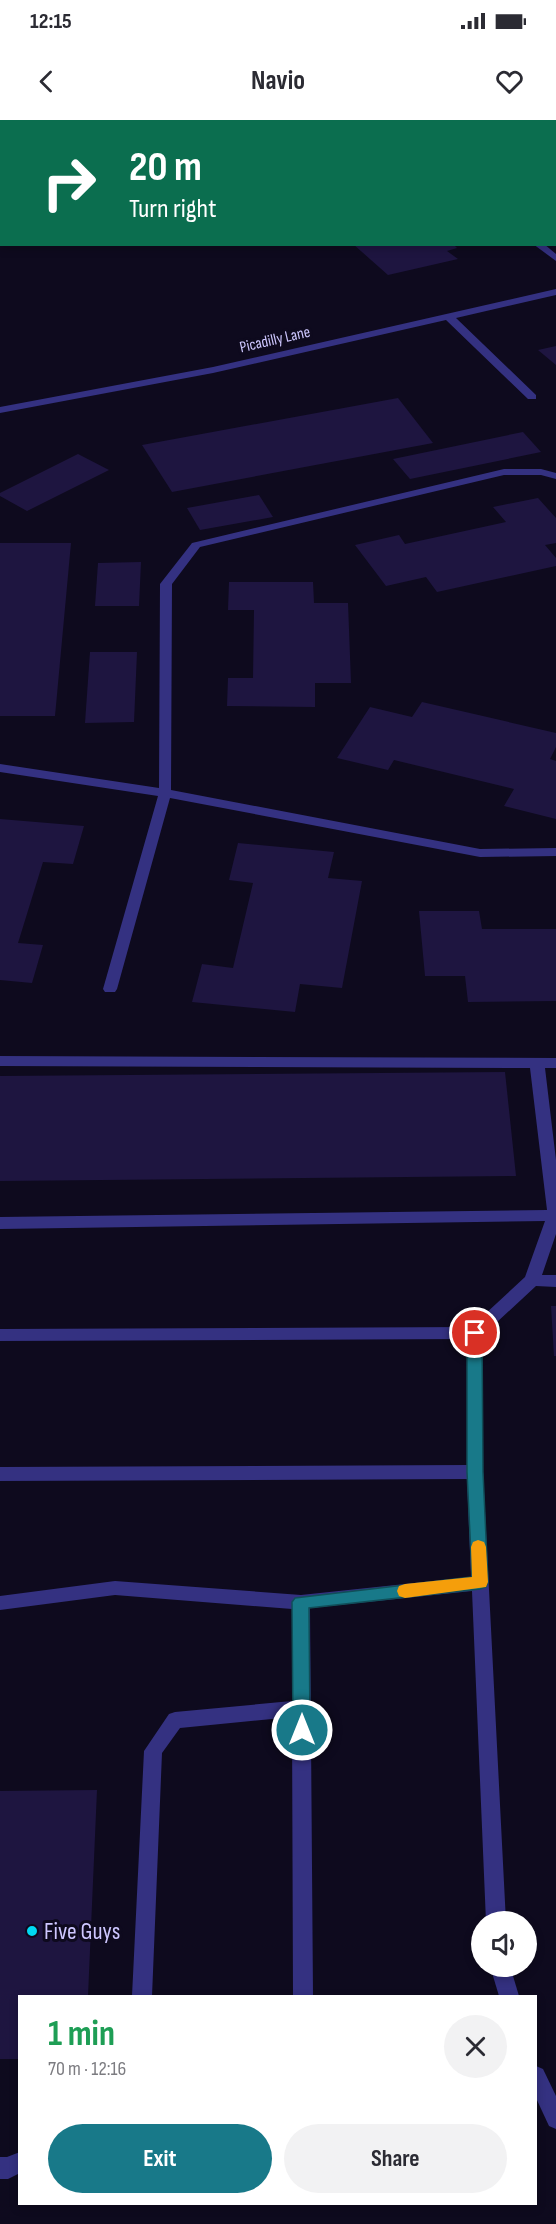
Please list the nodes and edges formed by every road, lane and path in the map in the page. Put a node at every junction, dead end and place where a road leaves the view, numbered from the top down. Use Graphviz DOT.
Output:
graph roads {
  1 [pos="540,246"];
  2 [pos="556,258"];
  3 [pos="556,292"];
  4 [pos="448,316"];
  5 [pos="532,397"];
  6 [pos="0,410"];
  7 [pos="556,476"];
  8 [pos="0,768"];
  9 [pos="165,793"];
  10 [pos="556,852"];
  11 [pos="110,989"];
  12 [pos="0,1061"];
  13 [pos="537,1063"];
  14 [pos="556,1063"];
  15 [pos="555,1215"];
  16 [pos="0,1223"];
  17 [pos="532,1280"];
  18 [pos="556,1281"];
  19 [pos="475,1333"];
  20 [pos="0,1335"];
  21 [pos="475,1472"];
  22 [pos="0,1474"];
  23 [pos="480,1582"];
  24 [pos="300,1602"];
  25 [pos="0,1603"];
  26 [pos="301,1708"];
  27 [pos="495,1911"];
  28 [pos="503,1977"];
  29 [pos="142,1995"];
  30 [pos="303,1995"];
  31 [pos="509,1995"];
  32 [pos="537,2078"];
  33 [pos="556,2119"];
  34 [pos="18,2163"];
  35 [pos="0,2168"];
  1 -- 2 [label="street"];
  3 -- 4 [label="street, Picadilly Lane"];
  4 -- 5 [label="street"];
  4 -- 6 [label="street, Picadilly Lane"];
  7 -- 9 [label="street"];
  8 -- 9 [label="street"];
  9 -- 10 [label="street"];
  9 -- 11 [label="street"];
  12 -- 13 [label="street"];
  13 -- 14 [label="street"];
  13 -- 15 [label="street"];
  15 -- 16 [label="street"];
  15 -- 17 [label="street"];
  17 -- 18 [label="street"];
  17 -- 19 [label="street"];
  19 -- 20 [label="street"];
  19 -- 21 [label="street"];
  21 -- 22 [label="street"];
  21 -- 23 [label="street"];
  23 -- 24 [label="street"];
  23 -- 27 [label="street"];
  24 -- 25 [label="street"];
  24 -- 26 [label="street"];
  26 -- 29 [label="street"];
  26 -- 30 [label="street"];
  28 -- 31 [label="street"];
  32 -- 33 [label="street"];
  34 -- 35 [label="street"];
}
